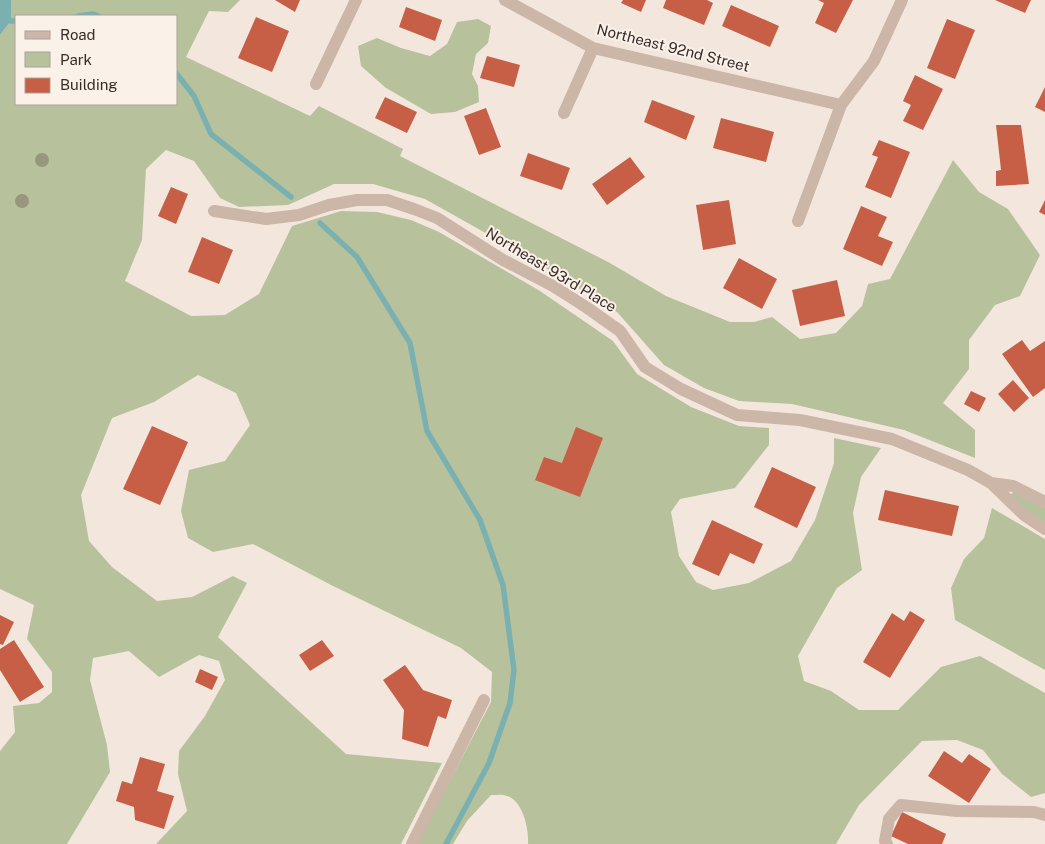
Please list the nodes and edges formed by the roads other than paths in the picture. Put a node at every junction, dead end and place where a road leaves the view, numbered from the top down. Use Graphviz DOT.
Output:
graph roads {
  1 [pos="356,0"];
  2 [pos="505,0"];
  3 [pos="902,0"];
  4 [pos="593,48"];
  5 [pos="316,84"];
  6 [pos="841,105"];
  7 [pos="564,113"];
  8 [pos="214,212"];
  9 [pos="798,221"];
  10 [pos="991,483"];
  11 [pos="1045,502"];
  12 [pos="1045,528"];
  13 [pos="484,700"];
  14 [pos="1045,815"];
  15 [pos="412,844"];
  16 [pos="886,844"];
  1 -- 5 [label="street"];
  2 -- 4 [label="street, Northeast 92nd Street"];
  3 -- 6 [label="street"];
  4 -- 6 [label="street, Northeast 92nd Street"];
  4 -- 7 [label="street"];
  6 -- 9 [label="street"];
  8 -- 10 [label="street, Northeast 93rd Place"];
  10 -- 11 [label="street, Northeast 93rd Place"];
  10 -- 12 [label="street, Northeast 93rd Place"];
  13 -- 15 [label="street"];
  14 -- 16 [label="street"];
}
